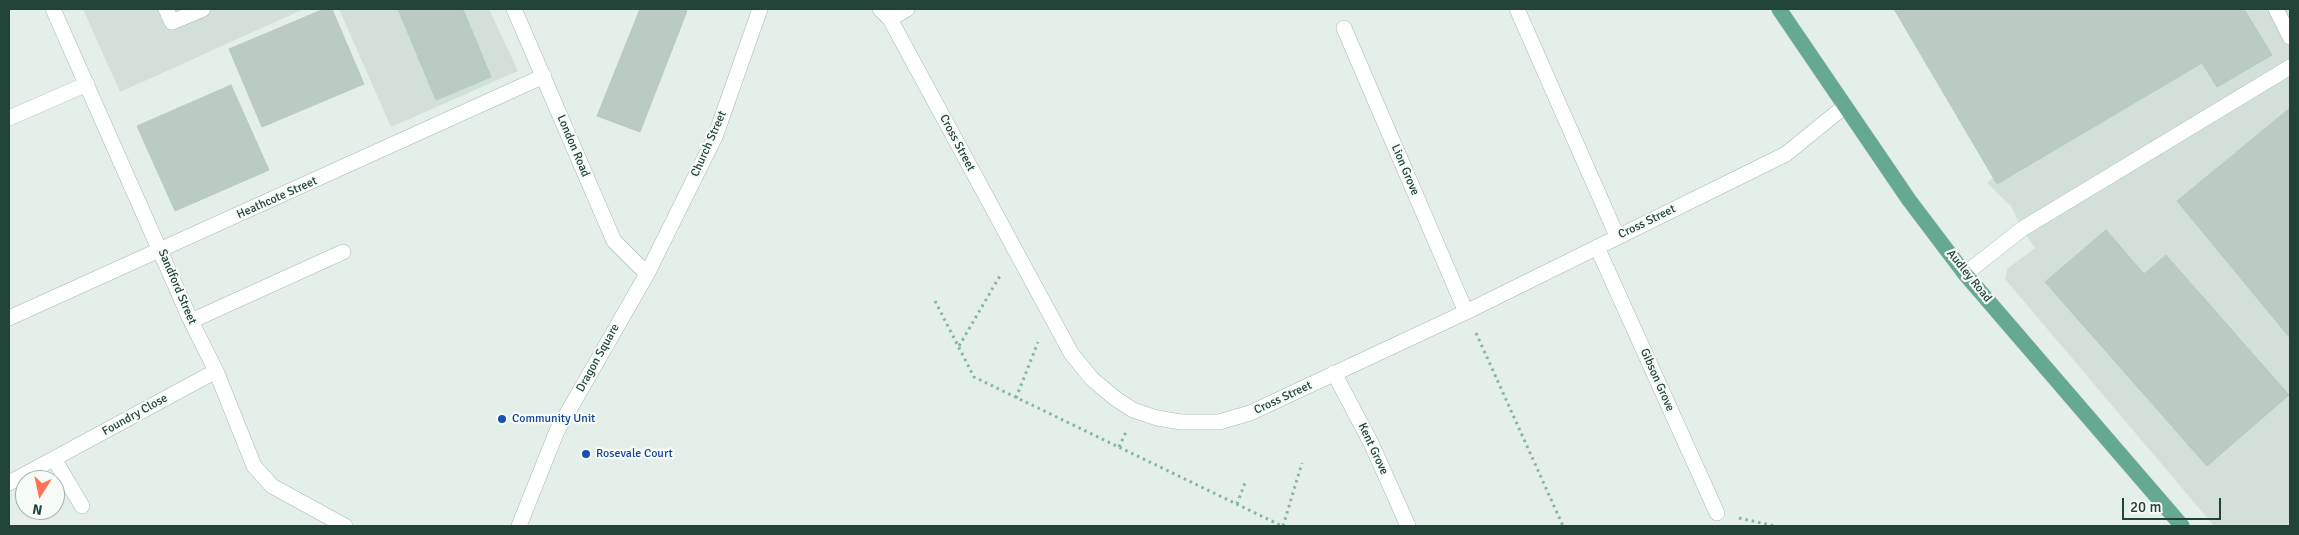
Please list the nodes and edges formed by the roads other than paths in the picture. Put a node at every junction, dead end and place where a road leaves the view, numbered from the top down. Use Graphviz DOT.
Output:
graph roads {
  1 [pos="53,9"];
  2 [pos="166,9"];
  3 [pos="202,9"];
  4 [pos="514,9"];
  5 [pos="760,9"];
  6 [pos="907,9"];
  7 [pos="1517,9"];
  8 [pos="1779,9"];
  9 [pos="2276,9"];
  10 [pos="885,14"];
  11 [pos="1344,28"];
  12 [pos="2290,37"];
  13 [pos="2290,67"];
  14 [pos="544,76"];
  15 [pos="87,84"];
  16 [pos="1845,106"];
  17 [pos="9,118"];
  18 [pos="1617,236"];
  19 [pos="1597,247"];
  20 [pos="161,250"];
  21 [pos="343,252"];
  22 [pos="646,274"];
  23 [pos="1965,274"];
  24 [pos="1466,312"];
  25 [pos="9,318"];
  26 [pos="191,320"];
  27 [pos="216,371"];
  28 [pos="1334,373"];
  29 [pos="54,459"];
  30 [pos="9,483"];
  31 [pos="82,506"];
  32 [pos="1717,513"];
  33 [pos="345,526"];
  34 [pos="519,526"];
  35 [pos="1408,526"];
  36 [pos="2182,526"];
  1 -- 15 [label="street, Sandford Street"];
  2 -- 3 [label="street"];
  4 -- 14 [label="street, London Road"];
  5 -- 22 [label="street, Church Street"];
  6 -- 10 [label="street"];
  7 -- 18 [label="street"];
  8 -- 16 [label="main road, Audley Road"];
  9 -- 12 [label="street"];
  10 -- 28 [label="street, Cross Street"];
  11 -- 24 [label="street, Lion Grove"];
  13 -- 23 [label="street"];
  14 -- 20 [label="street, Heathcote Street"];
  14 -- 22 [label="street, London Road"];
  15 -- 17 [label="street"];
  15 -- 20 [label="street, Sandford Street"];
  16 -- 18 [label="street, Cross Street"];
  16 -- 23 [label="main road, Audley Road"];
  18 -- 19 [label="street, Cross Street"];
  19 -- 24 [label="street, Cross Street"];
  19 -- 32 [label="street, Gibson Grove"];
  20 -- 25 [label="street, Heathcote Street"];
  20 -- 26 [label="street, Sandford Street"];
  21 -- 26 [label="street"];
  22 -- 34 [label="street, Dragon Square"];
  23 -- 36 [label="main road, Audley Road"];
  24 -- 28 [label="street, Cross Street"];
  26 -- 27 [label="street, Sandford Street"];
  27 -- 29 [label="street, Foundry Close"];
  27 -- 33 [label="street, Sandford Street"];
  28 -- 35 [label="street, Kent Grove"];
  29 -- 30 [label="street, Foundry Close"];
  29 -- 31 [label="street"];
}
